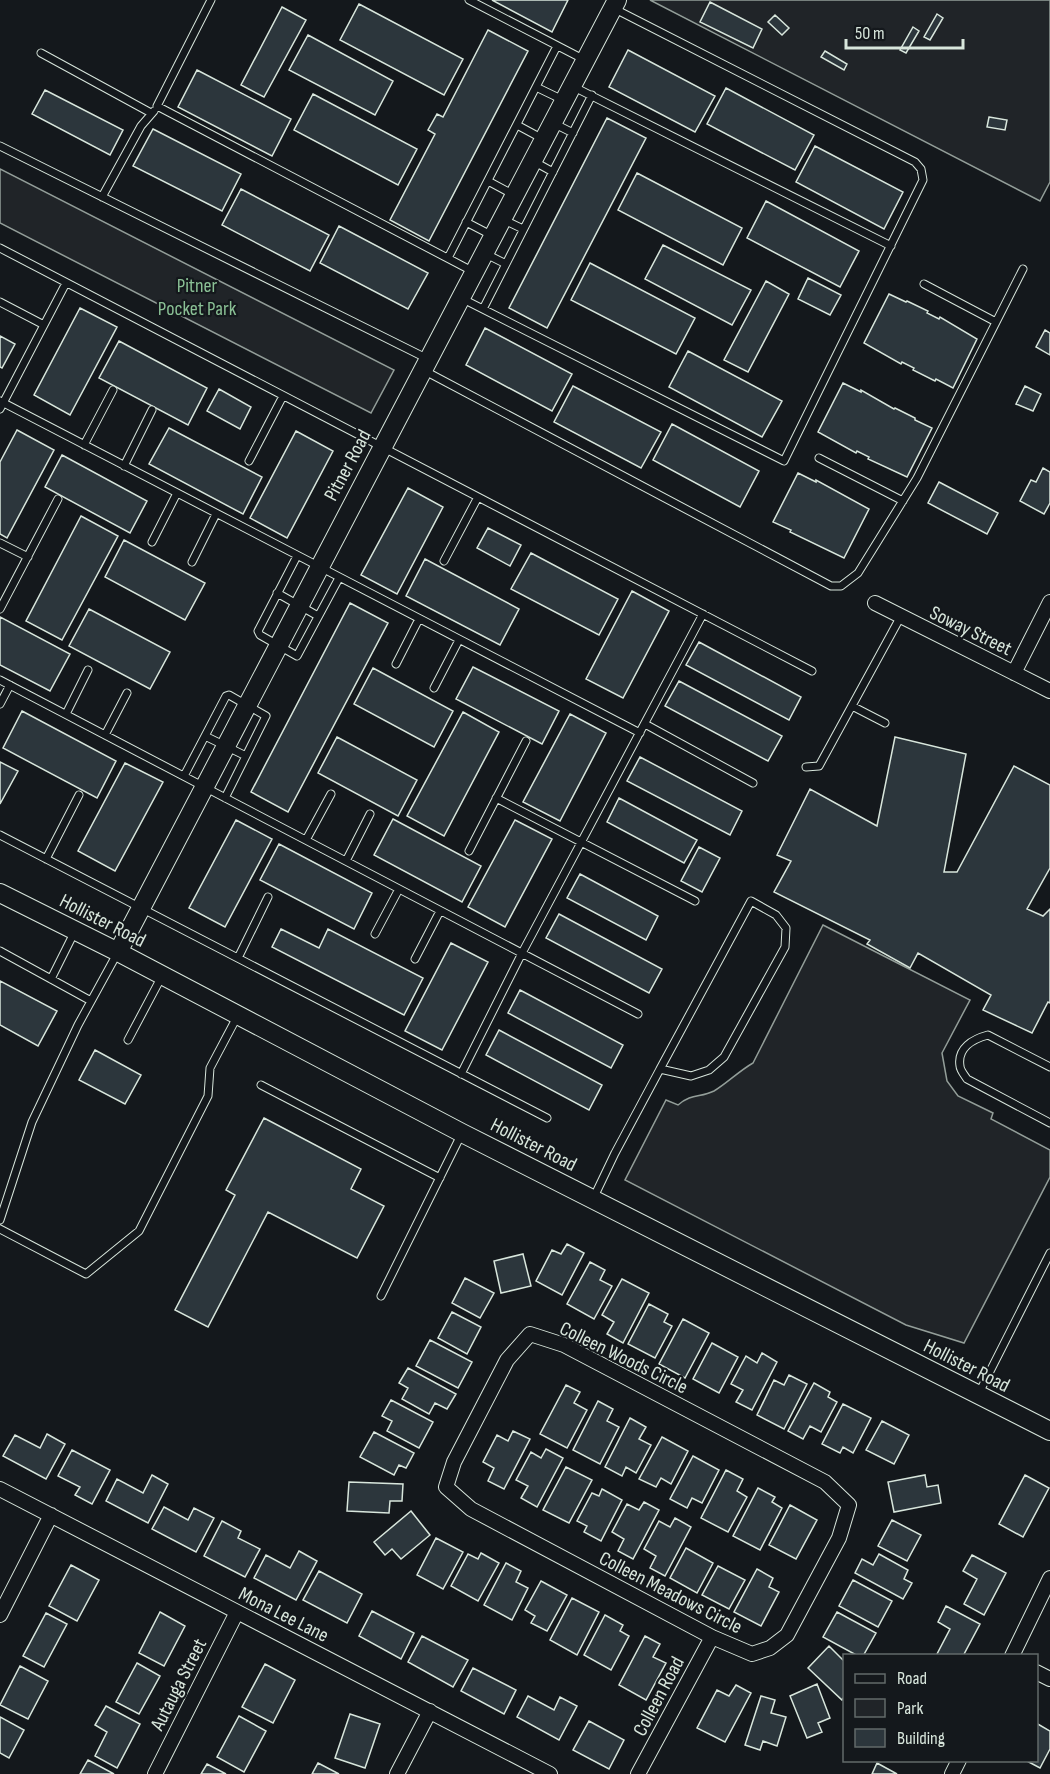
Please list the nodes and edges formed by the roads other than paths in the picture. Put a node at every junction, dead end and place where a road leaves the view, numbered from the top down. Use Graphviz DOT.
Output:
graph roads {
  1 [pos="211,0"];
  2 [pos="469,0"];
  3 [pos="615,4"];
  4 [pos="557,46"];
  5 [pos="41,52"];
  6 [pos="586,60"];
  7 [pos="536,87"];
  8 [pos="568,93"];
  9 [pos="592,95"];
  10 [pos="157,106"];
  11 [pos="151,113"];
  12 [pos="553,123"];
  13 [pos="517,125"];
  14 [pos="573,133"];
  15 [pos="544,140"];
  16 [pos="0,146"];
  17 [pos="533,161"];
  18 [pos="552,172"];
  19 [pos="488,181"];
  20 [pos="515,195"];
  21 [pos="102,197"];
  22 [pos="502,219"];
  23 [pos="466,222"];
  24 [pos="524,229"];
  25 [pos="493,236"];
  26 [pos="891,246"];
  27 [pos="0,248"];
  28 [pos="484,253"];
  29 [pos="448,258"];
  30 [pos="506,264"];
  31 [pos="1023,269"];
  32 [pos="474,272"];
  33 [pos="66,283"];
  34 [pos="924,284"];
  35 [pos="461,298"];
  36 [pos="0,302"];
  37 [pos="483,309"];
  38 [pos="996,322"];
  39 [pos="44,325"];
  40 [pos="426,365"];
  41 [pos="113,390"];
  42 [pos="284,396"];
  43 [pos="1,404"];
  44 [pos="152,410"];
  45 [pos="84,445"];
  46 [pos="382,447"];
  47 [pos="819,458"];
  48 [pos="249,461"];
  49 [pos="124,466"];
  50 [pos="177,494"];
  51 [pos="478,497"];
  52 [pos="58,499"];
  53 [pos="903,501"];
  54 [pos="216,514"];
  55 [pos="152,542"];
  56 [pos="0,543"];
  57 [pos="297,556"];
  58 [pos="28,557"];
  59 [pos="444,561"];
  60 [pos="192,562"];
  61 [pos="319,568"];
  62 [pos="339,578"];
  63 [pos="277,593"];
  64 [pos="1050,602"];
  65 [pos="875,603"];
  66 [pos="300,606"];
  67 [pos="0,609"];
  68 [pos="703,614"];
  69 [pos="318,616"];
  70 [pos="901,616"];
  71 [pos="419,619"];
  72 [pos="459,640"];
  73 [pos="279,646"];
  74 [pos="396,664"];
  75 [pos="88,670"];
  76 [pos="812,671"];
  77 [pos="1014,673"];
  78 [pos="0,680"];
  79 [pos="10,685"];
  80 [pos="434,688"];
  81 [pos="1050,691"];
  82 [pos="127,693"];
  83 [pos="0,704"];
  84 [pos="247,705"];
  85 [pos="852,706"];
  86 [pos="66,714"];
  87 [pos="885,723"];
  88 [pos="645,724"];
  89 [pos="640,733"];
  90 [pos="105,735"];
  91 [pos="205,736"];
  92 [pos="526,741"];
  93 [pos="226,746"];
  94 [pos="246,756"];
  95 [pos="806,767"];
  96 [pos="184,776"];
  97 [pos="753,783"];
  98 [pos="204,787"];
  99 [pos="331,794"];
  100 [pos="80,795"];
  101 [pos="225,798"];
  102 [pos="496,798"];
  103 [pos="370,814"];
  104 [pos="0,835"];
  105 [pos="306,840"];
  106 [pos="582,843"];
  107 [pos="469,850"];
  108 [pos="46,859"];
  109 [pos="346,861"];
  110 [pos="399,889"];
  111 [pos="0,892"];
  112 [pos="268,897"];
  113 [pos="695,901"];
  114 [pos="141,908"];
  115 [pos="440,910"];
  116 [pos="75,931"];
  117 [pos="375,934"];
  118 [pos="0,951"];
  119 [pos="118,952"];
  120 [pos="522,953"];
  121 [pos="238,958"];
  122 [pos="415,959"];
  123 [pos="162,975"];
  124 [pos="51,979"];
  125 [pos="91,1001"];
  126 [pos="638,1014"];
  127 [pos="238,1015"];
  128 [pos="128,1040"];
  129 [pos="1050,1067"];
  130 [pos="660,1069"];
  131 [pos="461,1074"];
  132 [pos="261,1085"];
  133 [pos="547,1118"];
  134 [pos="1050,1123"];
  135 [pos="462,1133"];
  136 [pos="440,1178"];
  137 [pos="593,1199"];
  138 [pos="0,1220"];
  139 [pos="0,1229"];
  140 [pos="1050,1254"];
  141 [pos="381,1296"];
  142 [pos="978,1396"];
  143 [pos="1050,1431"];
  144 [pos="446,1487"];
  145 [pos="0,1489"];
  146 [pos="849,1505"];
  147 [pos="51,1515"];
  148 [pos="1050,1578"];
  149 [pos="237,1612"];
  150 [pos="0,1615"];
  151 [pos="712,1637"];
  152 [pos="1013,1654"];
  153 [pos="430,1711"];
  154 [pos="155,1774"];
  155 [pos="398,1774"];
  156 [pos="550,1774"];
  157 [pos="638,1774"];
  1 -- 10 [label="lane"];
  2 -- 4 [label="lane"];
  3 -- 6 [label="street, Pitner Road"];
  3 -- 26 [label="lane"];
  4 -- 6 [label="lane"];
  4 -- 7 [label="lane"];
  5 -- 11 [label="lane"];
  6 -- 8 [label="street, Pitner Road"];
  7 -- 8 [label="lane"];
  7 -- 13 [label="lane"];
  8 -- 9 [label="lane"];
  8 -- 12 [label="street, Pitner Road"];
  9 -- 14 [label="lane"];
  9 -- 26 [label="lane"];
  10 -- 11 [label="lane"];
  10 -- 29 [label="lane"];
  11 -- 21 [label="lane"];
  12 -- 14 [label="lane"];
  12 -- 15 [label="street, Pitner Road"];
  13 -- 15 [label="lane"];
  13 -- 19 [label="lane"];
  14 -- 18 [label="lane"];
  15 -- 17 [label="street, Pitner Road"];
  16 -- 21 [label="lane"];
  17 -- 18 [label="lane"];
  17 -- 20 [label="street, Pitner Road"];
  18 -- 24 [label="lane"];
  19 -- 20 [label="lane"];
  19 -- 23 [label="lane"];
  20 -- 22 [label="street, Pitner Road"];
  21 -- 40 [label="lane"];
  22 -- 24 [label="lane"];
  22 -- 25 [label="street, Pitner Road"];
  23 -- 25 [label="lane"];
  23 -- 29 [label="lane"];
  24 -- 30 [label="lane"];
  25 -- 28 [label="street, Pitner Road"];
  26 -- 37 [label="lane"];
  27 -- 33 [label="lane"];
  28 -- 30 [label="lane"];
  28 -- 32 [label="street, Pitner Road"];
  29 -- 32 [label="lane"];
  30 -- 37 [label="lane"];
  31 -- 38 [label="lane"];
  32 -- 35 [label="street, Pitner Road"];
  33 -- 39 [label="lane"];
  33 -- 42 [label="lane"];
  34 -- 38 [label="lane"];
  35 -- 37 [label="lane"];
  35 -- 40 [label="street, Pitner Road"];
  36 -- 39 [label="lane"];
  38 -- 53 [label="lane"];
  39 -- 43 [label="lane"];
  40 -- 46 [label="street, Pitner Road"];
  40 -- 53 [label="lane"];
  41 -- 45 [label="lane"];
  42 -- 46 [label="lane"];
  42 -- 48 [label="lane"];
  43 -- 45 [label="lane"];
  44 -- 49 [label="lane"];
  45 -- 49 [label="lane"];
  46 -- 51 [label="lane"];
  46 -- 61 [label="street, Pitner Road"];
  47 -- 53 [label="lane"];
  49 -- 50 [label="lane"];
  50 -- 54 [label="lane"];
  50 -- 55 [label="lane"];
  51 -- 59 [label="lane"];
  51 -- 68 [label="lane"];
  52 -- 58 [label="lane"];
  54 -- 57 [label="lane"];
  54 -- 60 [label="lane"];
  56 -- 58 [label="lane"];
  57 -- 61 [label="lane"];
  57 -- 63 [label="lane"];
  58 -- 67 [label="lane"];
  61 -- 62 [label="lane"];
  61 -- 66 [label="street, Pitner Road"];
  62 -- 69 [label="lane"];
  62 -- 71 [label="lane"];
  63 -- 66 [label="lane"];
  63 -- 73 [label="lane"];
  64 -- 77 [label="street"];
  65 -- 70 [label="street, Soway Street"];
  66 -- 69 [label="lane"];
  66 -- 73 [label="street, Pitner Road"];
  68 -- 76 [label="lane"];
  68 -- 88 [label="lane"];
  69 -- 73 [label="lane"];
  70 -- 77 [label="street, Soway Street"];
  70 -- 85 [label="lane"];
  71 -- 72 [label="lane"];
  71 -- 74 [label="lane"];
  72 -- 80 [label="lane"];
  72 -- 89 [label="lane"];
  73 -- 84 [label="street, Pitner Road"];
  75 -- 86 [label="lane"];
  77 -- 81 [label="street, Soway Street"];
  78 -- 79 [label="lane"];
  79 -- 83 [label="lane"];
  79 -- 86 [label="lane"];
  82 -- 90 [label="lane"];
  84 -- 91 [label="lane"];
  84 -- 93 [label="street, Pitner Road"];
  84 -- 94 [label="lane"];
  85 -- 87 [label="lane"];
  85 -- 95 [label="lane"];
  86 -- 90 [label="lane"];
  88 -- 89 [label="lane"];
  88 -- 97 [label="lane"];
  89 -- 106 [label="lane"];
  90 -- 96 [label="lane"];
  91 -- 93 [label="lane"];
  91 -- 96 [label="lane"];
  92 -- 102 [label="lane"];
  93 -- 94 [label="lane"];
  93 -- 98 [label="street, Pitner Road"];
  94 -- 101 [label="lane"];
  96 -- 98 [label="lane"];
  98 -- 101 [label="lane"];
  98 -- 114 [label="street, Pitner Road"];
  99 -- 105 [label="lane"];
  100 -- 108 [label="lane"];
  101 -- 105 [label="lane"];
  102 -- 106 [label="lane"];
  102 -- 107 [label="lane"];
  103 -- 109 [label="lane"];
  104 -- 108 [label="lane"];
  105 -- 109 [label="lane"];
  106 -- 113 [label="lane"];
  106 -- 120 [label="lane"];
  108 -- 114 [label="lane"];
  109 -- 110 [label="lane"];
  110 -- 115 [label="lane"];
  110 -- 117 [label="lane"];
  111 -- 116 [label="street, Hollister Road"];
  112 -- 121 [label="lane"];
  114 -- 119 [label="street, Pitner Road"];
  114 -- 121 [label="lane"];
  115 -- 120 [label="lane"];
  115 -- 122 [label="lane"];
  116 -- 119 [label="street, Hollister Road"];
  116 -- 124 [label="lane"];
  118 -- 124 [label="lane"];
  119 -- 123 [label="street, Hollister Road"];
  119 -- 125 [label="lane"];
  120 -- 126 [label="lane"];
  120 -- 131 [label="lane"];
  121 -- 131 [label="lane"];
  123 -- 127 [label="street, Hollister Road"];
  123 -- 128 [label="lane"];
  124 -- 125 [label="lane"];
  125 -- 138 [label="lane"];
  127 -- 135 [label="street, Hollister Road"];
  127 -- 139 [label="lane"];
  129 -- 134 [label="lane"];
  130 -- 130 [label="lane"];
  130 -- 137 [label="lane"];
  131 -- 133 [label="lane"];
  132 -- 136 [label="lane"];
  135 -- 136 [label="lane"];
  135 -- 137 [label="street, Hollister Road"];
  136 -- 141 [label="lane"];
  137 -- 142 [label="street, Hollister Road"];
  140 -- 142 [label="lane"];
  142 -- 143 [label="street, Hollister Road"];
  144 -- 146 [label="street, Colleen Woods Circle"];
  144 -- 151 [label="street, Colleen Meadows Circle"];
  145 -- 147 [label="street, Mona Lee Lane"];
  146 -- 151 [label="street, Colleen Meadows Circle"];
  147 -- 149 [label="street, Mona Lee Lane"];
  147 -- 150 [label="street"];
  148 -- 152 [label="street"];
  149 -- 153 [label="street, Mona Lee Lane"];
  149 -- 154 [label="street, Autauga Street"];
  151 -- 157 [label="street, Colleen Road"];
  153 -- 155 [label="street"];
  153 -- 156 [label="street, Mona Lee Lane"];
}
